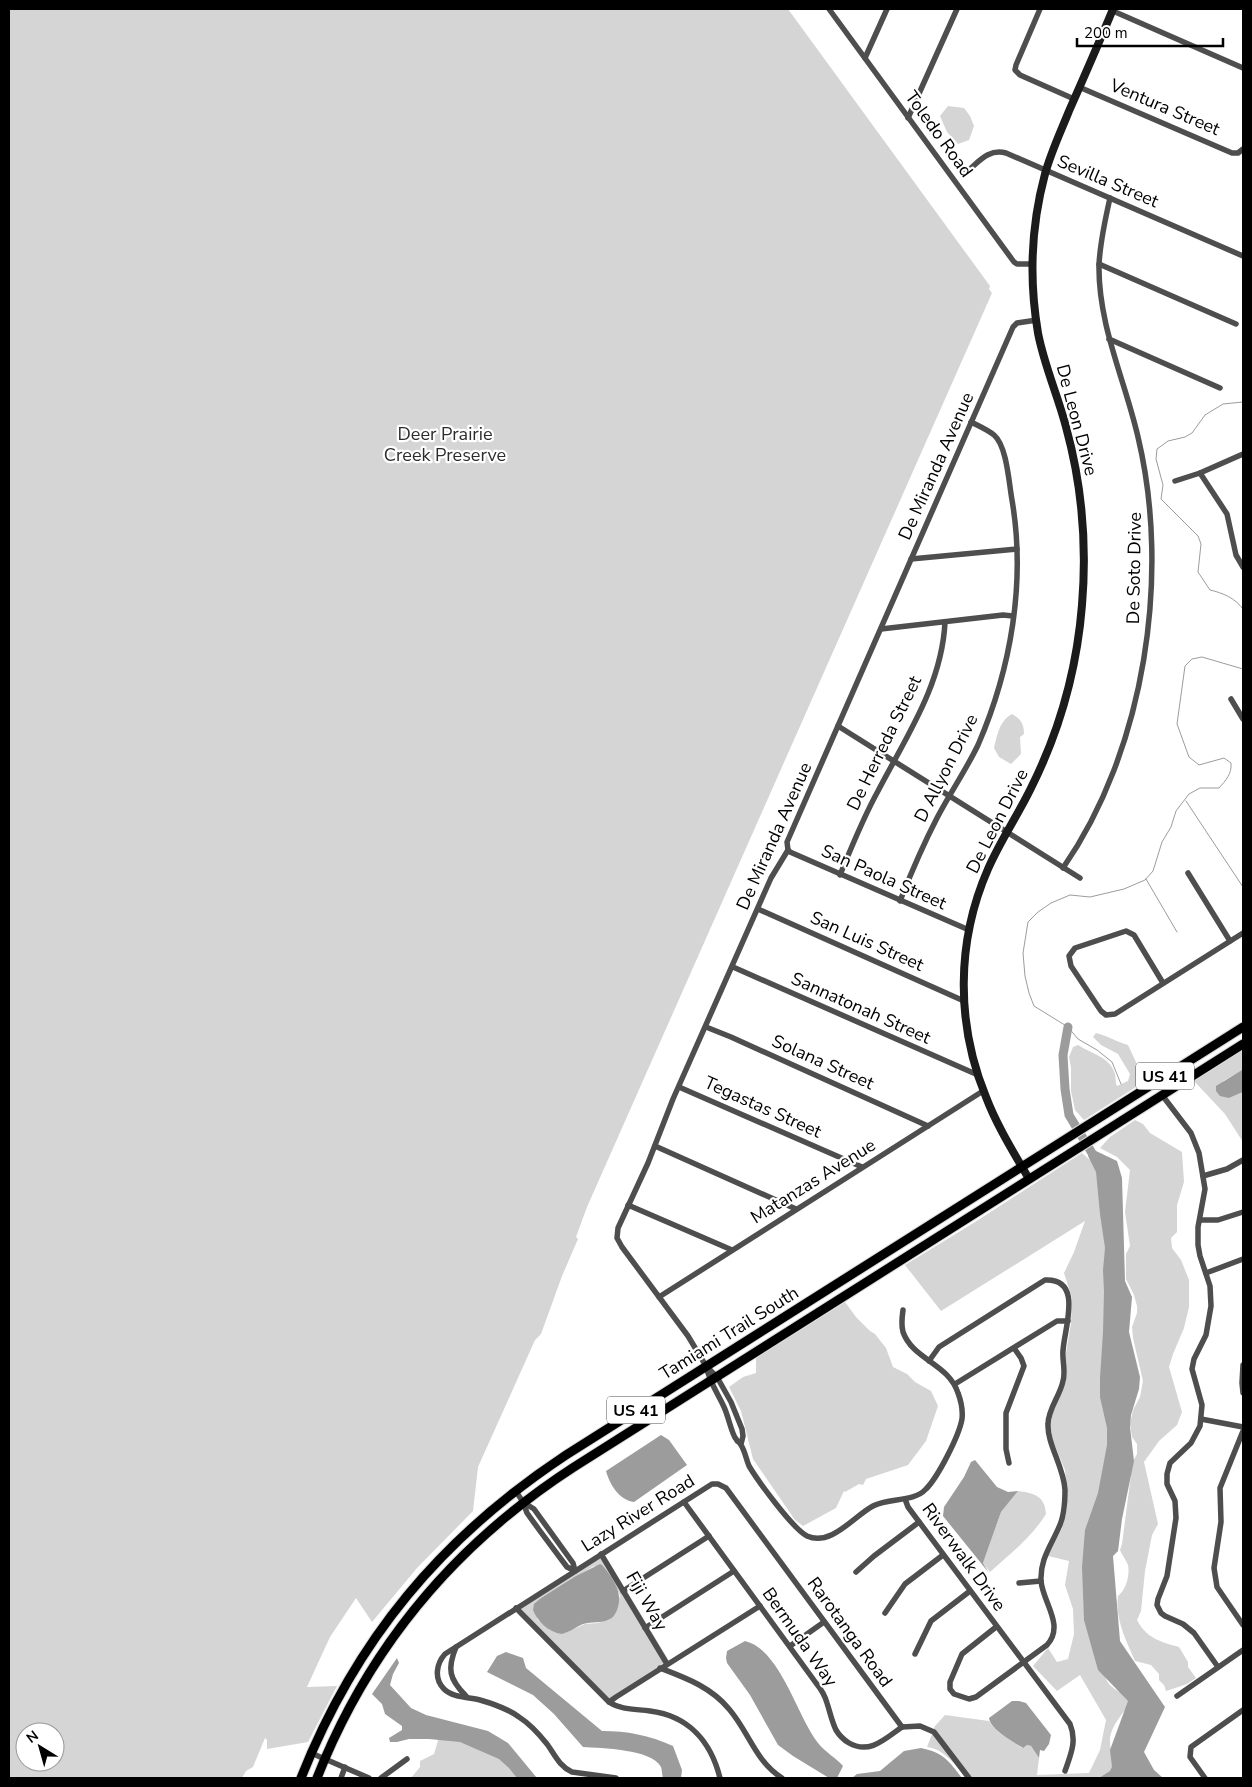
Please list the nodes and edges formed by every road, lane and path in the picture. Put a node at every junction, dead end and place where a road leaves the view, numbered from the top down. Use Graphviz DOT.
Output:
graph roads {
  1 [pos="829,9"];
  2 [pos="887,9"];
  3 [pos="957,9"];
  4 [pos="1040,9"];
  5 [pos="1113,10"];
  6 [pos="865,58"];
  7 [pos="1243,68"];
  8 [pos="1079,87"];
  9 [pos="1074,99"];
  10 [pos="908,118"];
  11 [pos="1241,151"];
  12 [pos="1046,170"];
  13 [pos="965,173"];
  14 [pos="1110,198"];
  15 [pos="1243,256"];
  16 [pos="1033,264"];
  17 [pos="1099,264"];
  18 [pos="1037,320"];
  19 [pos="1236,324"];
  20 [pos="1109,339"];
  21 [pos="1220,388"];
  22 [pos="971,422"];
  23 [pos="1243,454"];
  24 [pos="1200,473"];
  25 [pos="1175,481"];
  26 [pos="1017,549"];
  27 [pos="912,559"];
  28 [pos="1243,567"];
  29 [pos="1013,616"];
  30 [pos="946,622"];
  31 [pos="881,629"];
  32 [pos="1231,699"];
  33 [pos="1243,719"];
  34 [pos="838,726"];
  35 [pos="894,762"];
  36 [pos="950,796"];
  37 [pos="1007,832"];
  38 [pos="788,850"];
  39 [pos="1063,868"];
  40 [pos="1188,873"];
  41 [pos="840,875"];
  42 [pos="1080,878"];
  43 [pos="900,901"];
  44 [pos="758,909"];
  45 [pos="969,930"];
  46 [pos="1243,932"];
  47 [pos="1230,941"];
  48 [pos="733,968"];
  49 [pos="1164,983"];
  50 [pos="964,1001"];
  51 [pos="706,1027"];
  52 [pos="1243,1027"];
  53 [pos="1243,1044"];
  54 [pos="978,1075"];
  55 [pos="679,1087"];
  56 [pos="983,1091"];
  57 [pos="1162,1095"];
  58 [pos="928,1126"];
  59 [pos="655,1146"];
  60 [pos="1243,1160"];
  61 [pos="1022,1166"];
  62 [pos="862,1168"];
  63 [pos="1203,1176"];
  64 [pos="1030,1179"];
  65 [pos="628,1205"];
  66 [pos="796,1209"];
  67 [pos="1243,1212"];
  68 [pos="1200,1220"];
  69 [pos="732,1250"];
  70 [pos="1243,1259"];
  71 [pos="1206,1273"];
  72 [pos="659,1297"];
  73 [pos="903,1310"];
  74 [pos="1068,1321"];
  75 [pos="1014,1348"];
  76 [pos="929,1361"];
  77 [pos="1243,1365"];
  78 [pos="706,1366"];
  79 [pos="714,1380"];
  80 [pos="955,1384"];
  81 [pos="1243,1393"];
  82 [pos="1201,1419"];
  83 [pos="1243,1426"];
  84 [pos="1243,1431"];
  85 [pos="1009,1463"];
  86 [pos="718,1484"];
  87 [pos="515,1490"];
  88 [pos="905,1498"];
  89 [pos="523,1502"];
  90 [pos="684,1502"];
  91 [pos="919,1522"];
  92 [pos="546,1527"];
  93 [pos="540,1531"];
  94 [pos="709,1536"];
  95 [pos="601,1554"];
  96 [pos="943,1555"];
  97 [pos="575,1571"];
  98 [pos="734,1571"];
  99 [pos="856,1572"];
  100 [pos="1041,1581"];
  101 [pos="1019,1583"];
  102 [pos="623,1591"];
  103 [pos="970,1591"];
  104 [pos="760,1606"];
  105 [pos="516,1608"];
  106 [pos="885,1613"];
  107 [pos="824,1622"];
  108 [pos="1243,1625"];
  109 [pos="996,1627"];
  110 [pos="645,1628"];
  111 [pos="790,1646"];
  112 [pos="456,1647"];
  113 [pos="1243,1650"];
  114 [pos="915,1654"];
  115 [pos="1023,1663"];
  116 [pos="667,1664"];
  117 [pos="1218,1667"];
  118 [pos="660,1668"];
  119 [pos="1177,1696"];
  120 [pos="467,1697"];
  121 [pos="609,1702"];
  122 [pos="1243,1710"];
  123 [pos="902,1727"];
  124 [pos="311,1753"];
  125 [pos="325,1759"];
  126 [pos="407,1760"];
  127 [pos="345,1767"];
  128 [pos="1065,1771"];
  129 [pos="301,1778"];
  130 [pos="317,1778"];
  131 [pos="341,1778"];
  132 [pos="369,1778"];
  133 [pos="381,1778"];
  134 [pos="616,1778"];
  135 [pos="720,1778"];
  136 [pos="782,1778"];
  137 [pos="970,1778"];
  138 [pos="1205,1778"];
  1 -- 6 [label="street, Toledo Road"];
  2 -- 6 [label="street"];
  3 -- 10 [label="street"];
  4 -- 9 [label="street"];
  5 -- 7 [label="street"];
  5 -- 8 [label="street, De Leon Drive"];
  6 -- 10 [label="street, Toledo Road"];
  8 -- 9 [label="street, De Leon Drive"];
  8 -- 11 [label="street, Ventura Street"];
  9 -- 12 [label="street, De Leon Drive"];
  10 -- 16 [label="street, Toledo Road"];
  12 -- 13 [label="street, Sevilla Street"];
  12 -- 14 [label="street, Sevilla Street"];
  12 -- 16 [label="street, De Leon Drive"];
  14 -- 15 [label="street, Sevilla Street"];
  14 -- 17 [label="street, De Soto Drive"];
  16 -- 18 [label="street, De Leon Drive"];
  17 -- 19 [label="street"];
  17 -- 20 [label="street, De Soto Drive"];
  18 -- 22 [label="street, De Miranda Avenue"];
  18 -- 37 [label="street, De Leon Drive"];
  20 -- 21 [label="street"];
  20 -- 39 [label="street, De Soto Drive"];
  22 -- 26 [label="street, D Allyon Drive"];
  22 -- 27 [label="street, De Miranda Avenue"];
  23 -- 24 [label="street"];
  24 -- 25 [label="street"];
  24 -- 28 [label="street"];
  26 -- 27 [label="street"];
  26 -- 29 [label="street, D Allyon Drive"];
  27 -- 31 [label="street, De Miranda Avenue"];
  29 -- 30 [label="street"];
  29 -- 36 [label="street, D Allyon Drive"];
  30 -- 31 [label="street"];
  30 -- 35 [label="street, De Herreda Street"];
  31 -- 34 [label="street, De Miranda Avenue"];
  32 -- 33 [label="street"];
  34 -- 35 [label="street"];
  34 -- 38 [label="street, De Miranda Avenue"];
  35 -- 36 [label="street"];
  35 -- 41 [label="street, De Herreda Street"];
  36 -- 37 [label="street"];
  36 -- 43 [label="street, D Allyon Drive"];
  37 -- 39 [label="street"];
  37 -- 45 [label="street, De Leon Drive"];
  38 -- 41 [label="street, San Paola Street"];
  38 -- 44 [label="street, De Miranda Avenue"];
  39 -- 42 [label="street"];
  40 -- 47 [label="street"];
  41 -- 43 [label="street, San Paola Street"];
  43 -- 45 [label="street, San Paola Street"];
  44 -- 48 [label="street, De Miranda Avenue"];
  44 -- 50 [label="street, San Luis Street"];
  45 -- 50 [label="street, De Leon Drive"];
  46 -- 47 [label="street"];
  47 -- 49 [label="street"];
  48 -- 51 [label="street, De Miranda Avenue"];
  48 -- 54 [label="street, Sannatonah Street"];
  49 -- 49 [label="street"];
  50 -- 54 [label="street, De Leon Drive"];
  51 -- 55 [label="street, De Miranda Avenue"];
  51 -- 58 [label="street, Solana Street"];
  52 -- 61 [label="main road, Tamiami Trail South / US 41"];
  53 -- 57 [label="main road, Tamiami Trail South / US 41"];
  54 -- 56 [label="street, De Leon Drive"];
  55 -- 59 [label="street, De Miranda Avenue"];
  55 -- 62 [label="street, Tegastas Street"];
  56 -- 58 [label="street, Matanzas Avenue"];
  56 -- 61 [label="street, De Leon Drive"];
  57 -- 63 [label="street"];
  57 -- 64 [label="main road, Tamiami Trail South / US 41"];
  58 -- 62 [label="street, Matanzas Avenue"];
  59 -- 65 [label="street, De Miranda Avenue"];
  59 -- 66 [label="street"];
  60 -- 63 [label="street"];
  61 -- 64 [label="street, De Leon Drive"];
  61 -- 78 [label="main road, Tamiami Trail South / US 41"];
  62 -- 66 [label="street, Matanzas Avenue"];
  63 -- 68 [label="street"];
  64 -- 79 [label="main road, Tamiami Trail South / US 41"];
  65 -- 69 [label="street"];
  65 -- 72 [label="street, De Miranda Avenue"];
  66 -- 69 [label="street, Matanzas Avenue"];
  67 -- 68 [label="street"];
  68 -- 71 [label="street"];
  69 -- 72 [label="street, Matanzas Avenue"];
  70 -- 71 [label="street"];
  71 -- 82 [label="street"];
  72 -- 78 [label="street, De Miranda Avenue"];
  73 -- 76 [label="street"];
  74 -- 75 [label="street"];
  74 -- 76 [label="street"];
  74 -- 100 [label="street"];
  75 -- 80 [label="street"];
  75 -- 85 [label="street"];
  76 -- 80 [label="street"];
  77 -- 81 [label="street"];
  78 -- 79 [label="street, Riverwalk Drive"];
  78 -- 87 [label="main road, Tamiami Trail South / US 41"];
  79 -- 88 [label="street, Riverwalk Drive"];
  79 -- 89 [label="main road, Tamiami Trail South / US 41"];
  80 -- 88 [label="street"];
  82 -- 83 [label="street"];
  82 -- 117 [label="street"];
  84 -- 108 [label="street"];
  86 -- 90 [label="street, Lazy River Road"];
  86 -- 107 [label="street, Rarotanga Road"];
  87 -- 89 [label="street, Lazy River Road"];
  87 -- 124 [label="main road, Tamiami Trail South / US 41"];
  88 -- 91 [label="street, Riverwalk Drive"];
  89 -- 92 [label="street, Lazy River Road"];
  89 -- 93 [label="street, Lazy River Road"];
  89 -- 125 [label="main road, Tamiami Trail South / US 41"];
  90 -- 94 [label="street, Bermuda Way"];
  90 -- 95 [label="street, Lazy River Road"];
  91 -- 96 [label="street, Riverwalk Drive"];
  91 -- 99 [label="street"];
  92 -- 93 [label="street"];
  92 -- 97 [label="street, Lazy River Road"];
  93 -- 97 [label="street, Lazy River Road"];
  94 -- 98 [label="street, Bermuda Way"];
  94 -- 102 [label="street"];
  95 -- 97 [label="street, Lazy River Road"];
  95 -- 102 [label="street, Fiji Way"];
  96 -- 103 [label="street, Riverwalk Drive"];
  96 -- 106 [label="street"];
  97 -- 105 [label="street, Lazy River Road"];
  98 -- 104 [label="street, Bermuda Way"];
  98 -- 110 [label="street"];
  100 -- 101 [label="street"];
  100 -- 115 [label="street"];
  102 -- 110 [label="street, Fiji Way"];
  103 -- 109 [label="street, Riverwalk Drive"];
  103 -- 114 [label="street"];
  104 -- 111 [label="street, Bermuda Way"];
  104 -- 116 [label="street"];
  105 -- 112 [label="street, Lazy River Road"];
  105 -- 121 [label="street"];
  107 -- 111 [label="street"];
  107 -- 123 [label="street, Rarotanga Road"];
  109 -- 115 [label="street, Riverwalk Drive"];
  109 -- 115 [label="street"];
  110 -- 116 [label="street, Fiji Way"];
  111 -- 123 [label="street, Bermuda Way"];
  112 -- 120 [label="street"];
  112 -- 120 [label="street, Lazy River Road"];
  113 -- 117 [label="street"];
  115 -- 128 [label="street, Riverwalk Drive"];
  116 -- 118 [label="street"];
  117 -- 119 [label="street"];
  118 -- 121 [label="street"];
  118 -- 136 [label="street"];
  120 -- 134 [label="street, Lazy River Road"];
  121 -- 135 [label="street"];
  122 -- 138 [label="street"];
  123 -- 137 [label="street"];
  124 -- 125 [label="street"];
  124 -- 129 [label="main road, Tamiami Trail South / US 41"];
  125 -- 127 [label="street"];
  125 -- 130 [label="main road, Tamiami Trail South / US 41"];
  126 -- 133 [label="street"];
  127 -- 131 [label="street"];
  127 -- 132 [label="street"];
}
